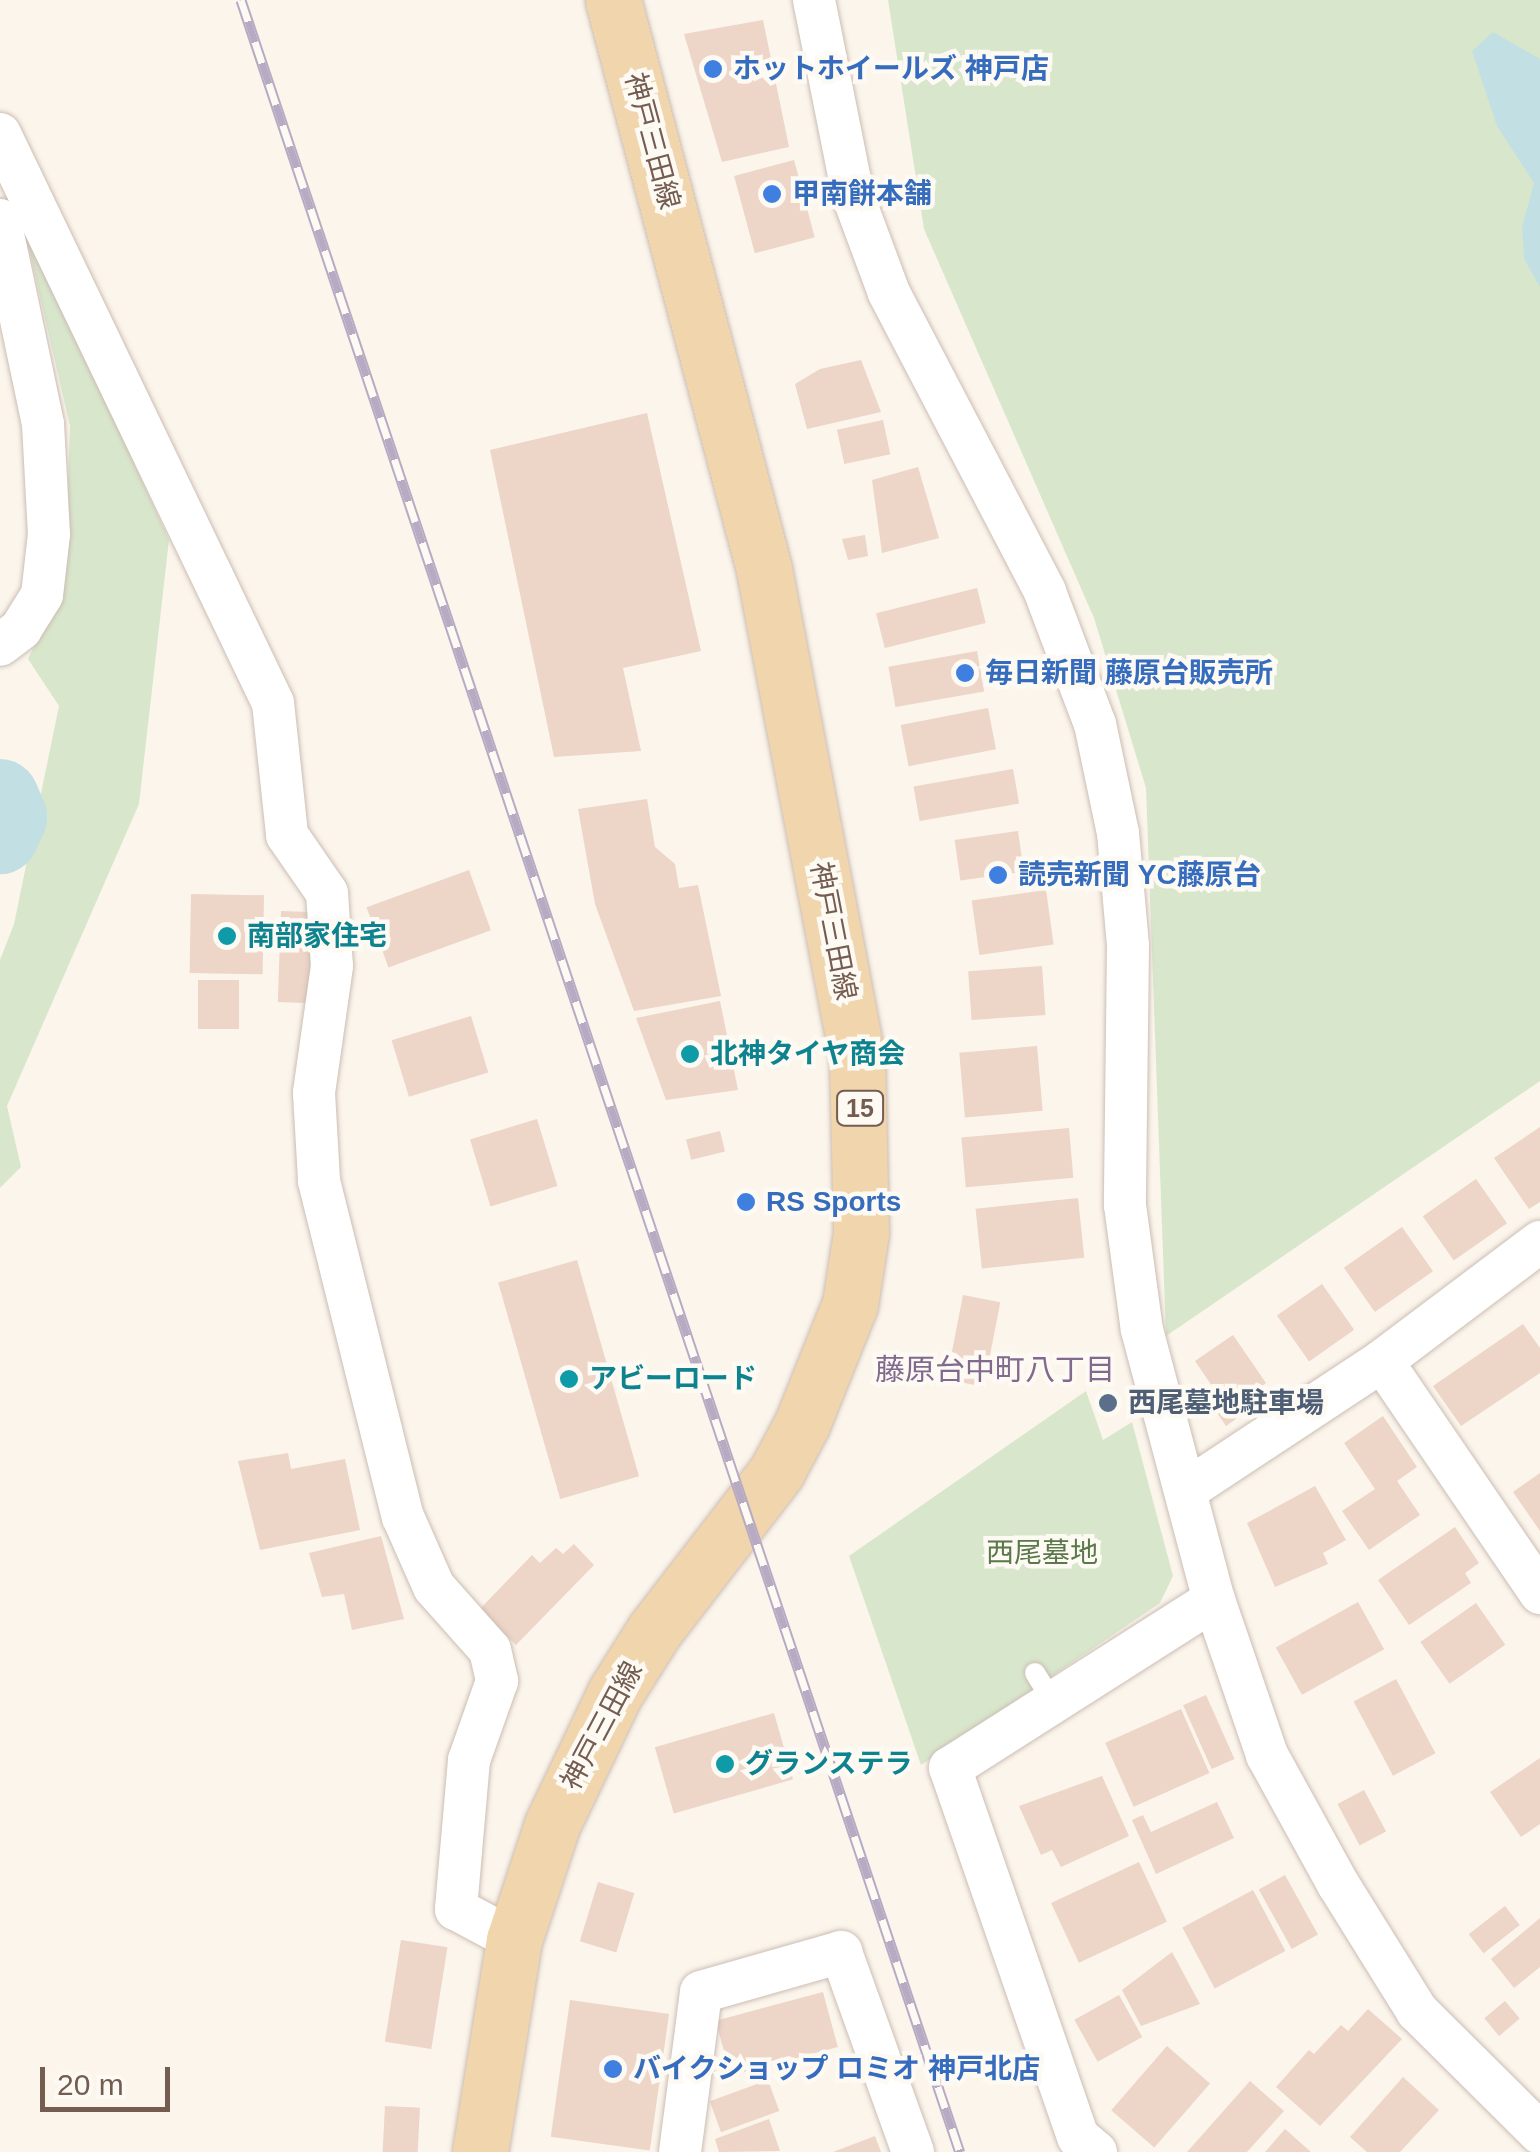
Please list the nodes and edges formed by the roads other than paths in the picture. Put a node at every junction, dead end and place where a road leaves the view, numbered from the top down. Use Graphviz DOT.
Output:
graph roads {
  1 [pos="613,0"];
  2 [pos="814,0"];
  3 [pos="0,134"];
  4 [pos="0,220"];
  5 [pos="10,637"];
  6 [pos="1540,1242"];
  7 [pos="1382,1361"];
  8 [pos="1188,1489"];
  9 [pos="1540,1594"];
  10 [pos="1214,1600"];
  11 [pos="514,1940"];
  12 [pos="1540,2133"];
  13 [pos="480,2152"];
  14 [pos="680,2152"];
  15 [pos="913,2152"];
  16 [pos="1096,2152"];
  1 -- 11 [label="main road, 神戸三田線 / 15"];
  2 -- 8 [label="street"];
  3 -- 11 [label="street"];
  4 -- 5 [label="street"];
  6 -- 7 [label="street"];
  7 -- 8 [label="street"];
  7 -- 9 [label="street"];
  8 -- 10 [label="street"];
  10 -- 12 [label="street"];
  10 -- 16 [label="street"];
  11 -- 13 [label="main road, 神戸三田線 / 15"];
  14 -- 15 [label="street"];
}
